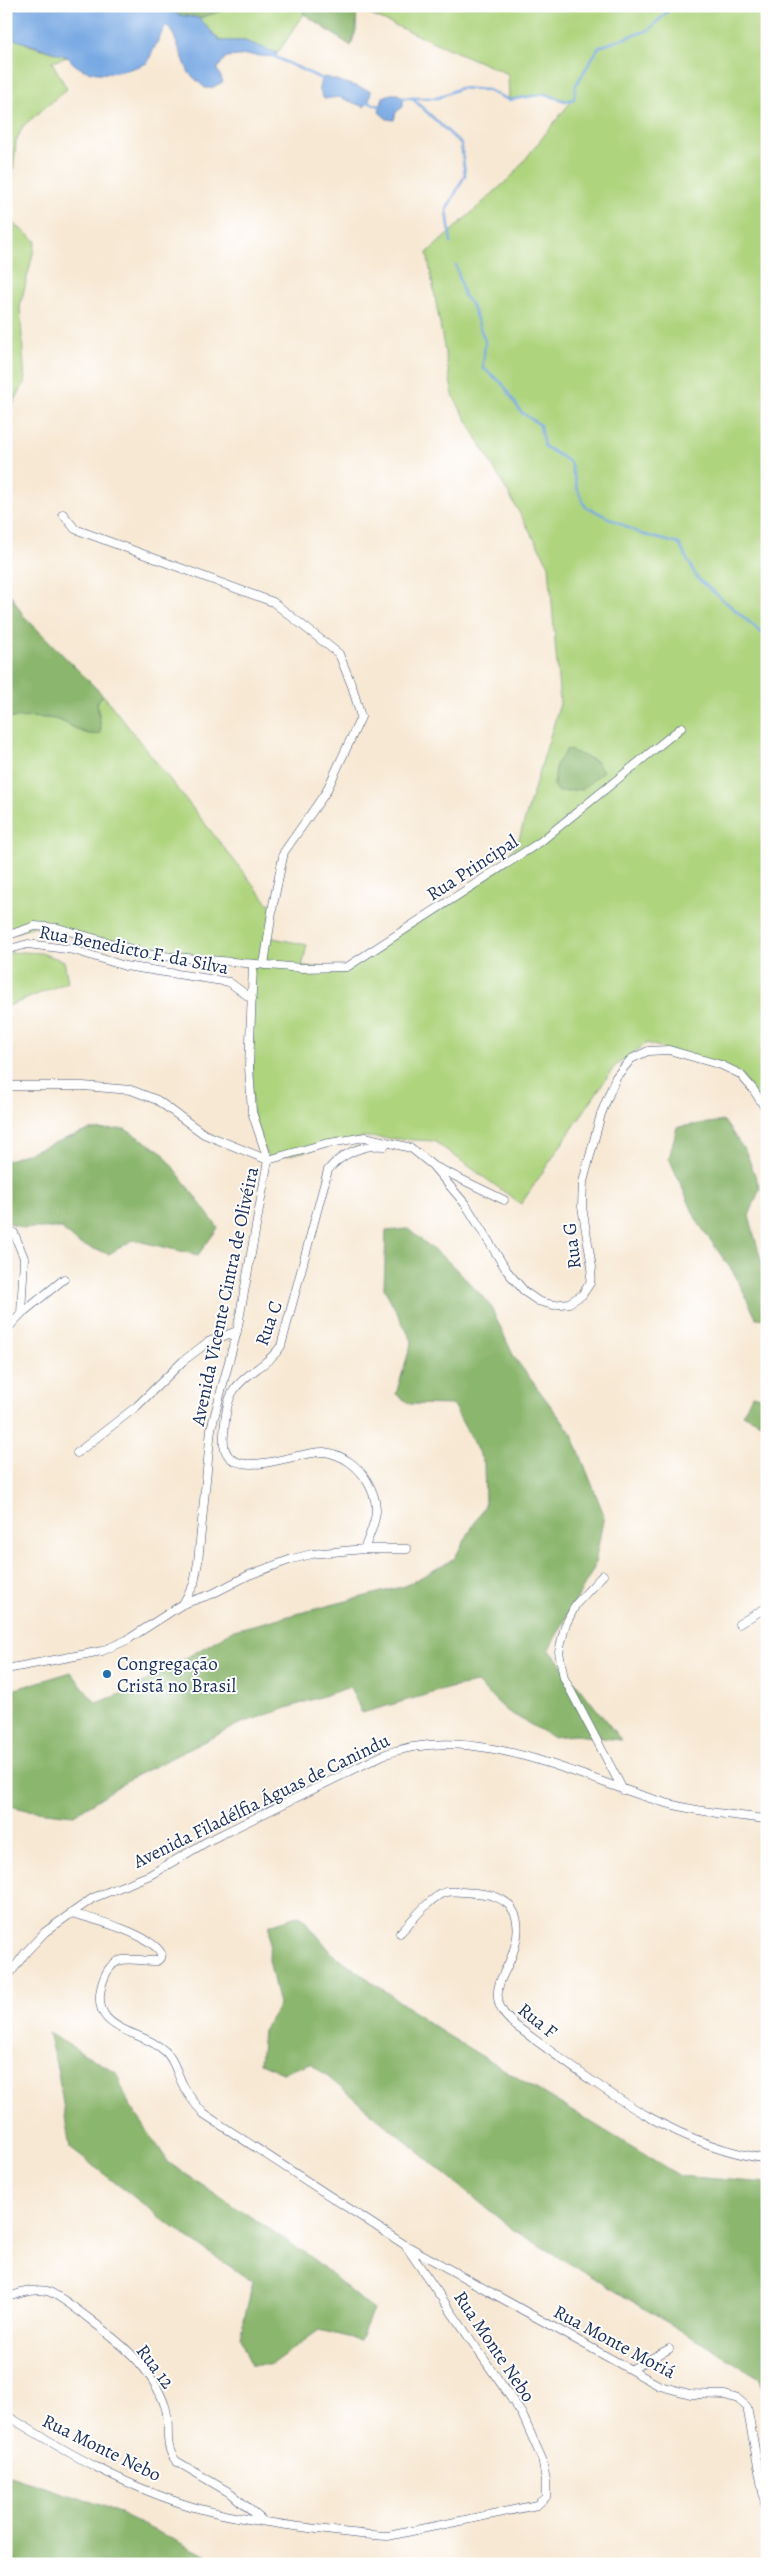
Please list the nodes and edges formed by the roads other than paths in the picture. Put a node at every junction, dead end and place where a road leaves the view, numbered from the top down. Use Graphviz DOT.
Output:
graph roads {
  1 [pos="63,514"];
  2 [pos="682,727"];
  3 [pos="6,936"];
  4 [pos="6,950"];
  5 [pos="253,965"];
  6 [pos="264,965"];
  7 [pos="252,999"];
  8 [pos="6,1086"];
  9 [pos="767,1111"];
  10 [pos="411,1148"];
  11 [pos="268,1160"];
  12 [pos="432,1165"];
  13 [pos="504,1200"];
  14 [pos="6,1230"];
  15 [pos="64,1279"];
  16 [pos="21,1314"];
  17 [pos="6,1330"];
  18 [pos="237,1331"];
  19 [pos="78,1453"];
  20 [pos="364,1549"];
  21 [pos="407,1549"];
  22 [pos="603,1575"];
  23 [pos="183,1604"];
  24 [pos="767,1607"];
  25 [pos="739,1624"];
  26 [pos="6,1669"];
  27 [pos="623,1790"];
  28 [pos="767,1818"];
  29 [pos="71,1913"];
  30 [pos="400,1933"];
  31 [pos="6,1979"];
  32 [pos="767,2159"];
  33 [pos="405,2245"];
  34 [pos="6,2297"];
  35 [pos="669,2349"];
  36 [pos="632,2369"];
  37 [pos="6,2415"];
  38 [pos="767,2514"];
  39 [pos="263,2520"];
  1 -- 6 [label="street"];
  2 -- 6 [label="street, Rua Principal"];
  3 -- 5 [label="street, Rua Principal"];
  4 -- 7 [label="street, Rua Benedicto F. da Silva"];
  5 -- 6 [label="street, Rua Principal"];
  5 -- 7 [label="street, Avenida Vicente Cintra de Olivéira"];
  7 -- 11 [label="street, Avenida Vicente Cintra de Olivéira"];
  8 -- 11 [label="street"];
  9 -- 12 [label="street, Rua G"];
  10 -- 11 [label="street, Rua G"];
  10 -- 12 [label="street, Rua G"];
  10 -- 20 [label="street, Rua C"];
  11 -- 18 [label="street, Avenida Vicente Cintra de Olivéira"];
  12 -- 13 [label="street"];
  14 -- 16 [label="street"];
  15 -- 16 [label="street"];
  16 -- 17 [label="street"];
  18 -- 19 [label="street"];
  18 -- 23 [label="street, Avenida Vicente Cintra de Olivéira"];
  20 -- 21 [label="street"];
  20 -- 23 [label="street"];
  22 -- 27 [label="street"];
  23 -- 26 [label="street"];
  24 -- 25 [label="street"];
  27 -- 28 [label="street, Avenida Filadélfia Águas de Canindu"];
  27 -- 29 [label="street, Avenida Filadélfia Águas de Canindu"];
  29 -- 31 [label="street, Avenida Filadélfia Águas de Canindu"];
  29 -- 33 [label="street, Rua Monte Nebo"];
  30 -- 32 [label="street, Rua F"];
  33 -- 36 [label="street, Rua Monte Moriá"];
  33 -- 39 [label="street, Rua Monte Nebo"];
  34 -- 39 [label="street, Rua 12"];
  35 -- 36 [label="street"];
  36 -- 38 [label="street, Rua Monte Moriá"];
  37 -- 39 [label="street, Rua Monte Nebo"];
}
